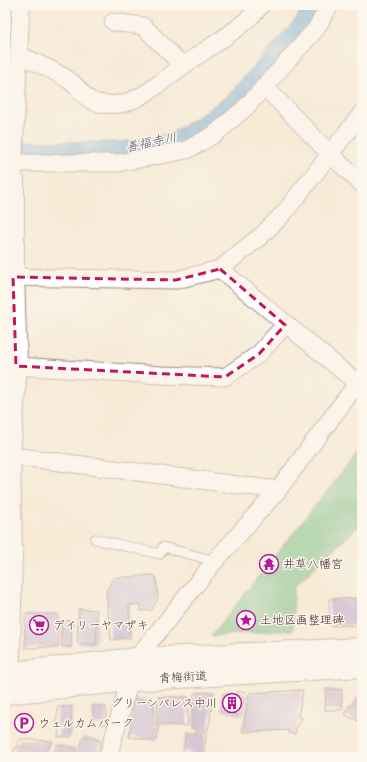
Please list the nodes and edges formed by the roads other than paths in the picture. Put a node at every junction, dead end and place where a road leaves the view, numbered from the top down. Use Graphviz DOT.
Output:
graph roads {
  1 [pos="21,5"];
  2 [pos="261,5"];
  3 [pos="330,5"];
  4 [pos="112,22"];
  5 [pos="14,57"];
  6 [pos="180,68"];
  7 [pos="264,86"];
  8 [pos="362,113"];
  9 [pos="330,154"];
  10 [pos="14,168"];
  11 [pos="362,184"];
  12 [pos="9,231"];
  13 [pos="220,269"];
  14 [pos="9,277"];
  15 [pos="286,325"];
  16 [pos="16,366"];
  17 [pos="360,380"];
  18 [pos="7,455"];
  19 [pos="278,490"];
  20 [pos="95,539"];
  21 [pos="8,554"];
  22 [pos="215,561"];
  23 [pos="362,649"];
  24 [pos="136,659"];
  25 [pos="362,666"];
  26 [pos="5,674"];
  27 [pos="130,680"];
  28 [pos="5,693"];
  29 [pos="108,757"];
  1 -- 5 [label="street"];
  2 -- 6 [label="street"];
  3 -- 7 [label="street"];
  4 -- 6 [label="street"];
  5 -- 6 [label="street"];
  5 -- 10 [label="street"];
  7 -- 9 [label="street"];
  7 -- 10 [label="street"];
  8 -- 9 [label="street"];
  9 -- 11 [label="street"];
  9 -- 13 [label="street"];
  10 -- 12 [label="main road"];
  12 -- 14 [label="main road"];
  13 -- 14 [label="street"];
  13 -- 15 [label="street"];
  14 -- 16 [label="main road"];
  15 -- 16 [label="street"];
  15 -- 17 [label="street"];
  16 -- 18 [label="main road"];
  17 -- 19 [label="street"];
  18 -- 19 [label="street"];
  18 -- 21 [label="main road"];
  19 -- 22 [label="street"];
  20 -- 22 [label="lane"];
  21 -- 26 [label="main road"];
  22 -- 24 [label="street"];
  23 -- 24 [label="main road, 青梅街道"];
  24 -- 26 [label="main road, 青梅街道"];
  25 -- 27 [label="main road, 青梅街道"];
  27 -- 28 [label="main road, 青梅街道"];
  27 -- 29 [label="street"];
}
